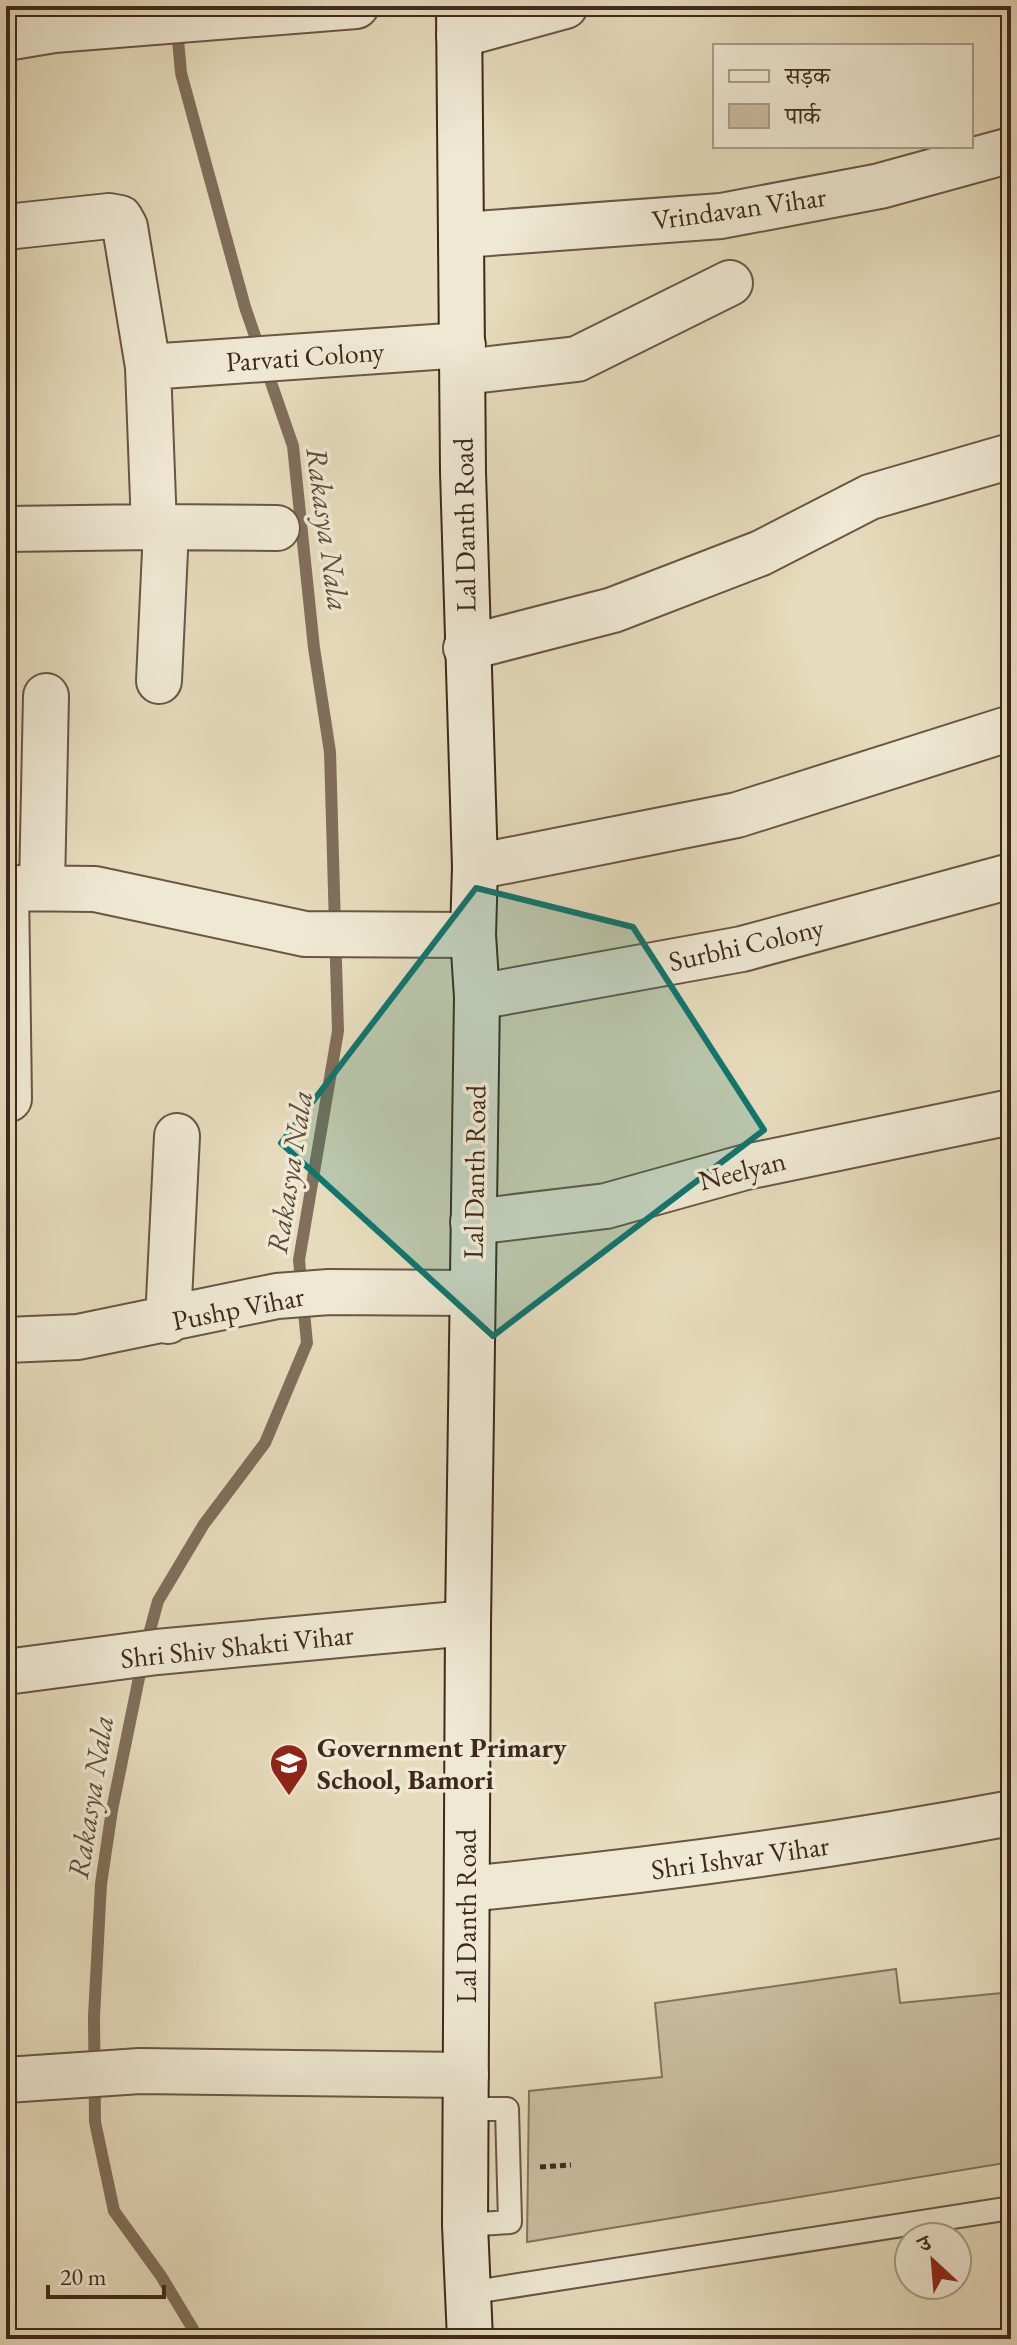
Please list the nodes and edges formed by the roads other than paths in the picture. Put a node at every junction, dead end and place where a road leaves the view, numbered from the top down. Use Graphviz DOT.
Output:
graph roads {
  1 [pos="356,6"];
  2 [pos="565,6"];
  3 [pos="459,21"];
  4 [pos="6,38"];
  5 [pos="1011,150"];
  6 [pos="6,227"];
  7 [pos="463,235"];
  8 [pos="730,283"];
  9 [pos="463,359"];
  10 [pos="148,367"];
  11 [pos="1011,456"];
  12 [pos="160,528"];
  13 [pos="277,528"];
  14 [pos="6,529"];
  15 [pos="466,648"];
  16 [pos="159,681"];
  17 [pos="46,696"];
  18 [pos="1011,728"];
  19 [pos="475,867"];
  20 [pos="1011,876"];
  21 [pos="18,888"];
  22 [pos="473,935"];
  23 [pos="477,997"];
  24 [pos="9,1099"];
  25 [pos="1011,1112"];
  26 [pos="177,1136"];
  27 [pos="473,1222"];
  28 [pos="471,1293"];
  29 [pos="168,1321"];
  30 [pos="6,1340"];
  31 [pos="468,1623"];
  32 [pos="6,1672"];
  33 [pos="1011,1813"];
  34 [pos="467,1889"];
  35 [pos="6,2080"];
  36 [pos="466,2092"];
  37 [pos="1011,2208"];
  38 [pos="468,2293"];
  39 [pos="470,2339"];
  1 -- 4 [label="street"];
  2 -- 3 [label="street"];
  3 -- 7 [label="street, Lal Danth Road"];
  5 -- 7 [label="street, Vrindavan Vihar"];
  6 -- 10 [label="street"];
  7 -- 9 [label="street, Lal Danth Road"];
  8 -- 9 [label="street, Parvati Colony"];
  9 -- 10 [label="street, Parvati Colony"];
  9 -- 15 [label="street, Lal Danth Road"];
  10 -- 12 [label="street"];
  11 -- 15 [label="street"];
  12 -- 13 [label="street"];
  12 -- 14 [label="street"];
  12 -- 16 [label="street"];
  15 -- 19 [label="street, Lal Danth Road"];
  17 -- 21 [label="street"];
  18 -- 19 [label="street"];
  19 -- 22 [label="street, Lal Danth Road"];
  20 -- 23 [label="street, Surbhi Colony"];
  21 -- 22 [label="street"];
  21 -- 24 [label="street"];
  22 -- 23 [label="street, Lal Danth Road"];
  23 -- 27 [label="street, Lal Danth Road"];
  25 -- 27 [label="street, Neelyan"];
  26 -- 29 [label="street"];
  27 -- 28 [label="street, Lal Danth Road"];
  28 -- 29 [label="street, Pushp Vihar"];
  28 -- 31 [label="street, Lal Danth Road"];
  29 -- 30 [label="street, Pushp Vihar"];
  31 -- 32 [label="street, Shri Shiv Shakti Vihar"];
  31 -- 34 [label="street, Lal Danth Road"];
  33 -- 34 [label="street, Shri Ishvar Vihar"];
  34 -- 36 [label="street, Lal Danth Road"];
  35 -- 36 [label="street"];
  36 -- 38 [label="street, Lal Danth Road"];
  37 -- 38 [label="lane"];
  38 -- 39 [label="street, Lal Danth Road"];
}
